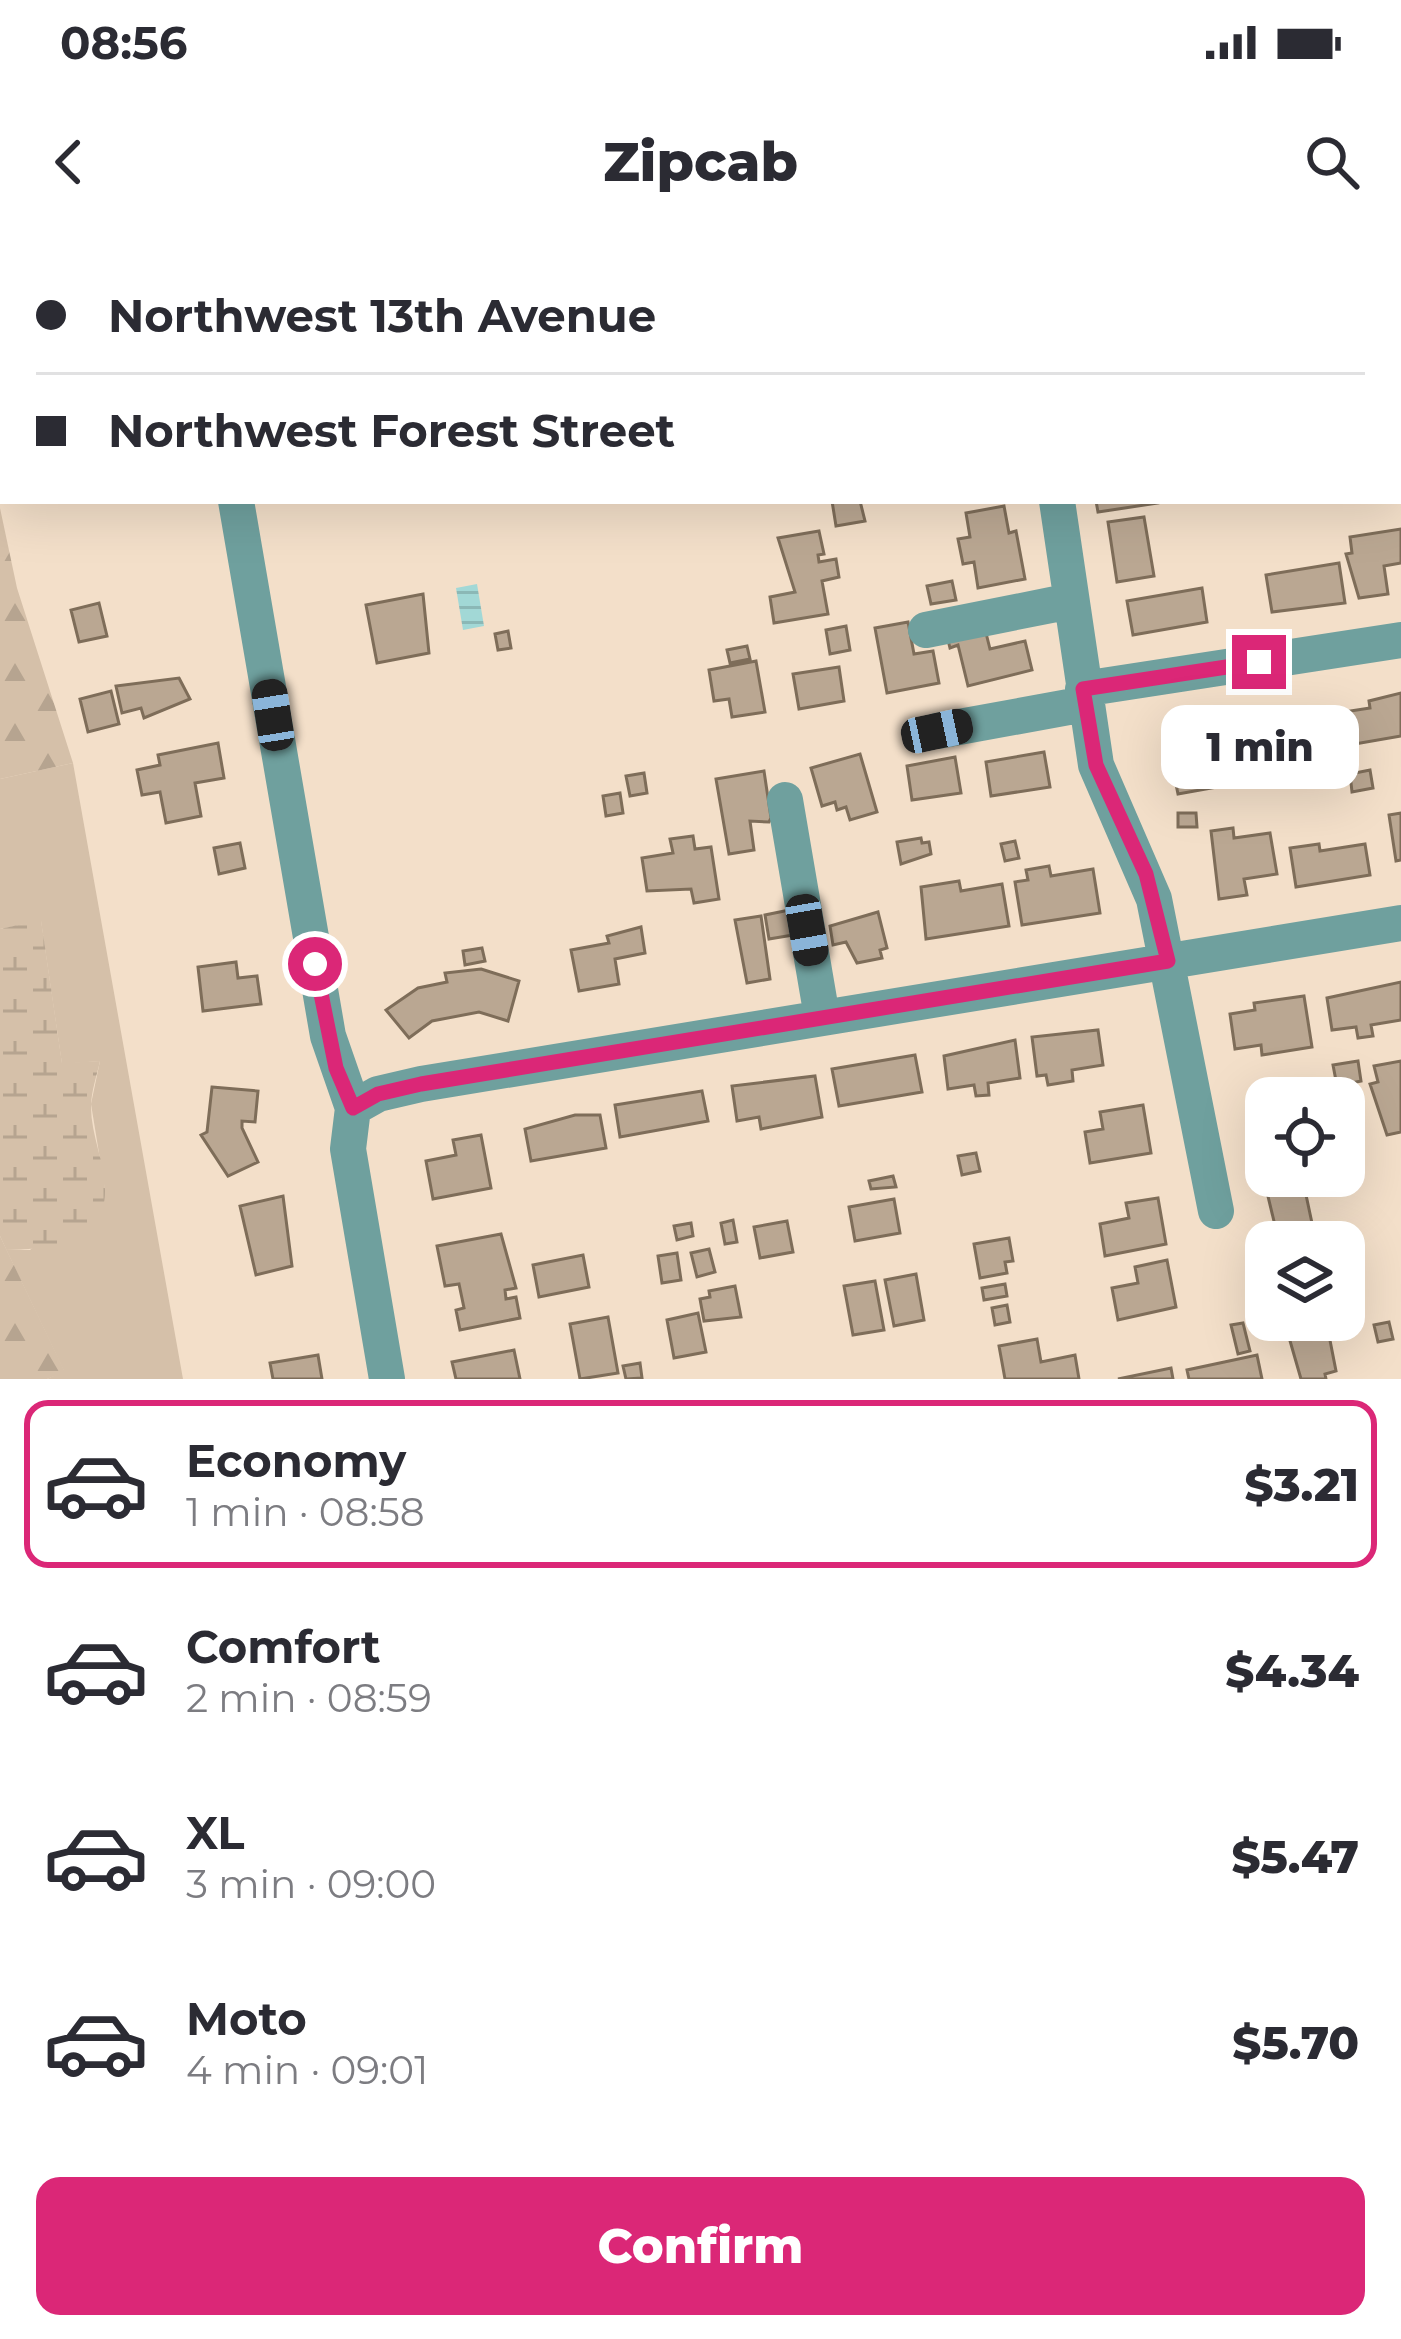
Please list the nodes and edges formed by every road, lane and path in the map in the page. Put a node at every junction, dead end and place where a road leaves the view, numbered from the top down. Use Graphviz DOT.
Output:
graph roads {
  1 [pos="237,504"];
  2 [pos="1057,504"];
  3 [pos="1071,601"];
  4 [pos="926,630"];
  5 [pos="1401,640"];
  6 [pos="1084,696"];
  7 [pos="937,731"];
  8 [pos="785,800"];
  9 [pos="1401,923"];
  10 [pos="1168,961"];
  11 [pos="822,1016"];
  12 [pos="353,1108"];
  13 [pos="1216,1211"];
  14 [pos="387,1379"];
  1 -- 12 [label="street"];
  2 -- 3 [label="street"];
  3 -- 4 [label="street"];
  3 -- 6 [label="street"];
  5 -- 6 [label="street"];
  6 -- 7 [label="street"];
  6 -- 10 [label="street"];
  8 -- 11 [label="street"];
  9 -- 10 [label="street"];
  10 -- 11 [label="street"];
  10 -- 13 [label="street"];
  11 -- 12 [label="street"];
  12 -- 14 [label="street"];
}
